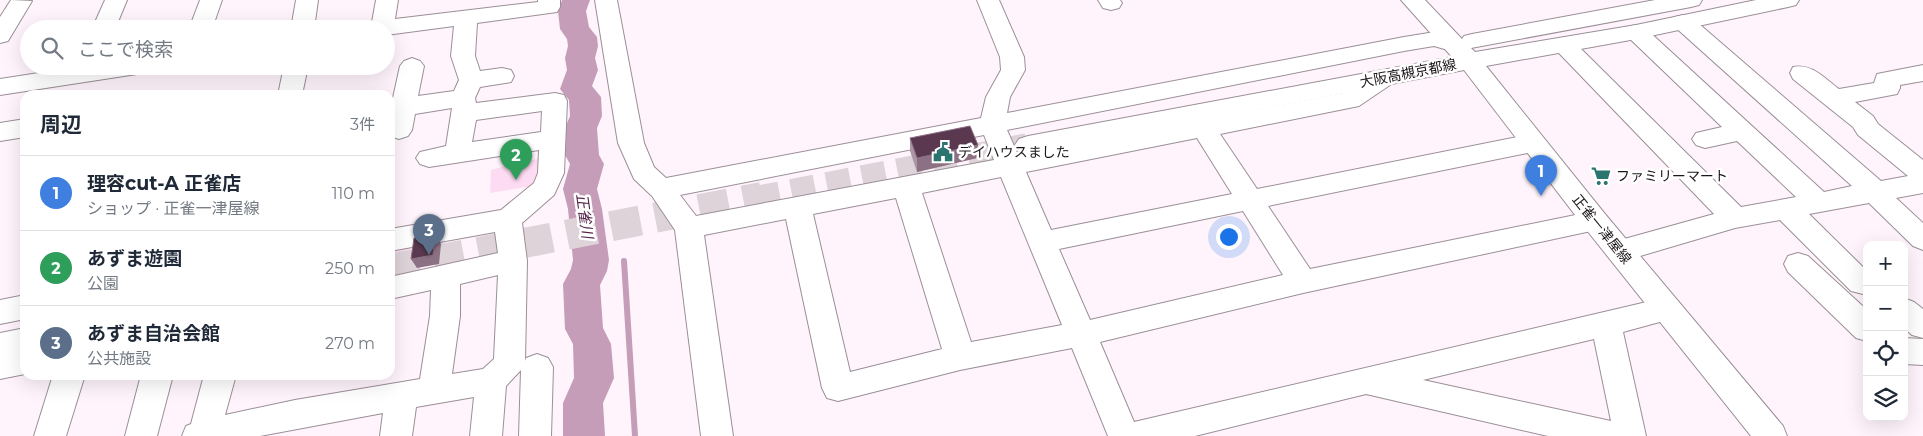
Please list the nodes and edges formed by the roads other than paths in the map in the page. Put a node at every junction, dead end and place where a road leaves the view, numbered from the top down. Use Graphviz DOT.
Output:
graph roads {
  1 [pos="116,0"];
  2 [pos="211,0"];
  3 [pos="330,0"];
  4 [pos="387,0"];
  5 [pos="549,0"];
  6 [pos="606,0"];
  7 [pos="988,0"];
  8 [pos="1412,0"];
  9 [pos="1788,0"];
  10 [pos="307,1"];
  11 [pos="19,2"];
  12 [pos="1687,11"];
  13 [pos="466,17"];
  14 [pos="107,20"];
  15 [pos="203,20"];
  16 [pos="304,20"];
  17 [pos="381,20"];
  18 [pos="395,26"];
  19 [pos="1636,32"];
  20 [pos="0,36"];
  21 [pos="1564,45"];
  22 [pos="1462,53"];
  23 [pos="1919,67"];
  24 [pos="1802,73"];
  25 [pos="60,75"];
  26 [pos="292,75"];
  27 [pos="502,76"];
  28 [pos="403,78"];
  29 [pos="1381,79"];
  30 [pos="0,87"];
  31 [pos="287,90"];
  32 [pos="466,97"];
  33 [pos="1836,98"];
  34 [pos="992,124"];
  35 [pos="1204,127"];
  36 [pos="20,129"];
  37 [pos="1742,131"];
  38 [pos="0,132"];
  39 [pos="1911,136"];
  40 [pos="552,138"];
  41 [pos="1705,139"];
  42 [pos="1884,142"];
  43 [pos="1532,143"];
  44 [pos="457,154"];
  45 [pos="429,158"];
  46 [pos="1009,166"];
  47 [pos="1923,174"];
  48 [pos="1923,183"];
  49 [pos="906,185"];
  50 [pos="662,189"];
  51 [pos="1876,192"];
  52 [pos="1249,199"];
  53 [pos="1817,201"];
  54 [pos="797,206"];
  55 [pos="1785,208"];
  56 [pos="1736,218"];
  57 [pos="508,220"];
  58 [pos="1595,221"];
  59 [pos="689,228"];
  60 [pos="395,239"];
  61 [pos="1923,239"];
  62 [pos="1043,242"];
  63 [pos="1620,251"];
  64 [pos="513,262"];
  65 [pos="1798,264"];
  66 [pos="446,277"];
  67 [pos="1303,282"];
  68 [pos="1863,283"];
  69 [pos="395,287"];
  70 [pos="20,308"];
  71 [pos="1668,309"];
  72 [pos="0,312"];
  73 [pos="1908,313"];
  74 [pos="1606,325"];
  75 [pos="1863,326"];
  76 [pos="1923,326"];
  77 [pos="20,330"];
  78 [pos="0,334"];
  79 [pos="1082,334"];
  80 [pos="20,342"];
  81 [pos="0,346"];
  82 [pos="1908,351"];
  83 [pos="1923,352"];
  84 [pos="960,358"];
  85 [pos="20,362"];
  86 [pos="0,366"];
  87 [pos="537,367"];
  88 [pos="67,380"];
  89 [pos="156,380"];
  90 [pos="219,380"];
  91 [pos="491,381"];
  92 [pos="1363,381"];
  93 [pos="434,390"];
  94 [pos="401,397"];
  95 [pos="292,425"];
  96 [pos="43,434"];
  97 [pos="140,436"];
  98 [pos="202,436"];
  99 [pos="396,436"];
  100 [pos="486,436"];
  101 [pos="535,436"];
  102 [pos="717,436"];
  103 [pos="1124,436"];
  104 [pos="1136,436"];
  105 [pos="1612,436"];
  106 [pos="1630,436"];
  107 [pos="1771,436"];
  1 -- 14 [label="street"];
  2 -- 15 [label="street"];
  3 -- 10 [label="street"];
  4 -- 17 [label="street"];
  5 -- 13 [label="street"];
  6 -- 50 [label="street"];
  7 -- 34 [label="street"];
  8 -- 22 [label="street, 正雀一津屋線"];
  9 -- 12 [label="street, 大阪高槻京都線"];
  10 -- 16 [label="street"];
  11 -- 20 [label="street"];
  12 -- 19 [label="street, 大阪高槻京都線"];
  12 -- 22 [label="street, 大阪高槻京都線"];
  12 -- 51 [label="street"];
  13 -- 18 [label="street"];
  13 -- 32 [label="street"];
  19 -- 21 [label="street, 大阪高槻京都線"];
  19 -- 37 [label="street"];
  21 -- 22 [label="street, 大阪高槻京都線"];
  21 -- 56 [label="street"];
  22 -- 29 [label="street, 大阪高槻京都線"];
  22 -- 29 [label="street, 大阪高槻京都線"];
  22 -- 34 [label="street"];
  22 -- 43 [label="street, 正雀一津屋線"];
  23 -- 33 [label="street"];
  24 -- 33 [label="street"];
  25 -- 30 [label="street"];
  26 -- 31 [label="street"];
  27 -- 32 [label="street"];
  28 -- 32 [label="street"];
  29 -- 35 [label="street"];
  32 -- 40 [label="street"];
  32 -- 44 [label="street"];
  33 -- 42 [label="street"];
  34 -- 46 [label="street"];
  34 -- 50 [label="street"];
  35 -- 46 [label="street"];
  35 -- 52 [label="street"];
  36 -- 38 [label="street"];
  37 -- 41 [label="street"];
  37 -- 53 [label="street"];
  39 -- 42 [label="street"];
  40 -- 44 [label="street"];
  40 -- 57 [label="street"];
  42 -- 47 [label="street"];
  43 -- 52 [label="street"];
  43 -- 58 [label="street, 正雀一津屋線"];
  44 -- 45 [label="street"];
  46 -- 49 [label="street"];
  46 -- 62 [label="street"];
  48 -- 51 [label="street"];
  49 -- 54 [label="street"];
  49 -- 84 [label="street"];
  50 -- 59 [label="street"];
  51 -- 53 [label="street"];
  51 -- 61 [label="street"];
  52 -- 62 [label="street"];
  52 -- 67 [label="street"];
  53 -- 55 [label="street"];
  54 -- 59 [label="street"];
  54 -- 84 [label="street"];
  55 -- 56 [label="street"];
  55 -- 68 [label="street"];
  56 -- 63 [label="street"];
  57 -- 60 [label="street"];
  57 -- 64 [label="street"];
  58 -- 63 [label="street, 正雀一津屋線"];
  58 -- 67 [label="street"];
  59 -- 102 [label="street"];
  62 -- 79 [label="street"];
  63 -- 71 [label="street, 正雀一津屋線"];
  64 -- 66 [label="street"];
  64 -- 91 [label="street"];
  65 -- 75 [label="street"];
  66 -- 69 [label="street"];
  66 -- 93 [label="street"];
  67 -- 79 [label="street"];
  70 -- 72 [label="street"];
  71 -- 74 [label="street"];
  71 -- 107 [label="street, 正雀一津屋線"];
  73 -- 76 [label="street"];
  74 -- 92 [label="street"];
  74 -- 106 [label="street"];
  77 -- 78 [label="street"];
  79 -- 84 [label="street"];
  79 -- 103 [label="street"];
  80 -- 81 [label="street"];
  82 -- 83 [label="street"];
  85 -- 86 [label="street"];
  87 -- 101 [label="street"];
  88 -- 96 [label="street"];
  89 -- 97 [label="street"];
  90 -- 98 [label="street"];
  91 -- 93 [label="street"];
  91 -- 100 [label="street"];
  92 -- 104 [label="street"];
  92 -- 105 [label="street"];
  93 -- 94 [label="street"];
  94 -- 95 [label="street"];
  94 -- 99 [label="street"];
  95 -- 98 [label="street"];
}
